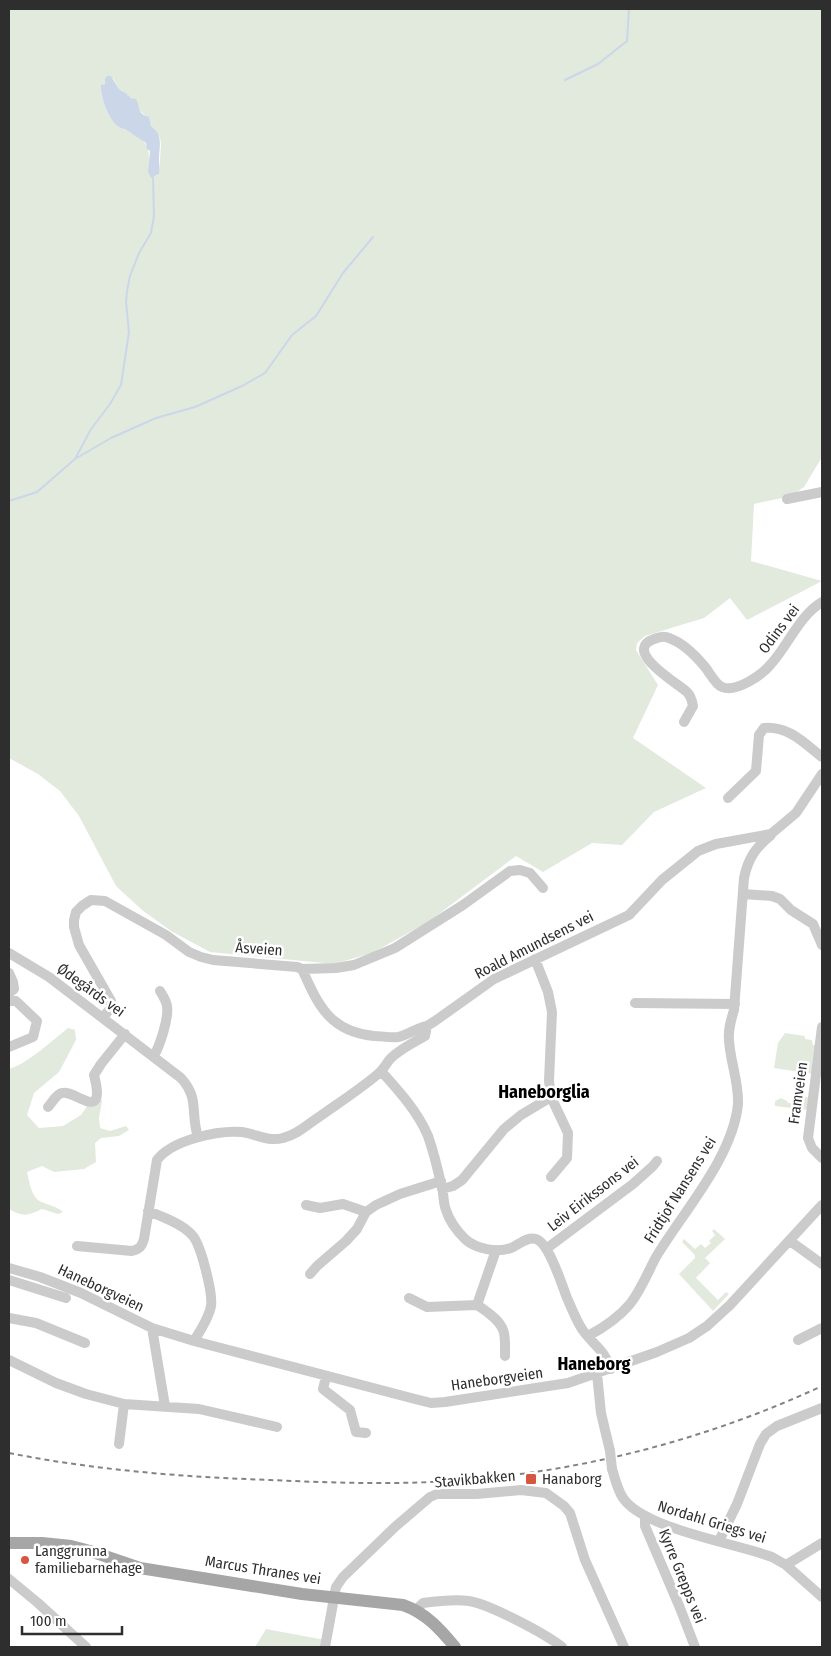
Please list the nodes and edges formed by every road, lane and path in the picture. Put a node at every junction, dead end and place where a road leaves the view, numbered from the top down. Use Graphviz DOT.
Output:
graph roads {
  1 [pos="822,492"];
  2 [pos="787,499"];
  3 [pos="822,602"];
  4 [pos="684,722"];
  5 [pos="822,757"];
  6 [pos="822,774"];
  7 [pos="728,798"];
  8 [pos="770,834"];
  9 [pos="543,888"];
  10 [pos="743,894"];
  11 [pos="821,938"];
  12 [pos="10,957"];
  13 [pos="535,959"];
  14 [pos="302,969"];
  15 [pos="9,973"];
  16 [pos="160,991"];
  17 [pos="10,1001"];
  18 [pos="635,1003"];
  19 [pos="735,1004"];
  20 [pos="103,1017"];
  21 [pos="427,1026"];
  22 [pos="822,1028"];
  23 [pos="125,1034"];
  24 [pos="9,1048"];
  25 [pos="154,1056"];
  26 [pos="381,1071"];
  27 [pos="551,1097"];
  28 [pos="48,1107"];
  29 [pos="198,1137"];
  30 [pos="822,1158"];
  31 [pos="657,1160"];
  32 [pos="551,1177"];
  33 [pos="441,1185"];
  34 [pos="306,1205"];
  35 [pos="822,1205"];
  36 [pos="148,1211"];
  37 [pos="366,1212"];
  38 [pos="790,1240"];
  39 [pos="77,1246"];
  40 [pos="546,1249"];
  41 [pos="496,1250"];
  42 [pos="822,1264"];
  43 [pos="9,1268"];
  44 [pos="310,1274"];
  45 [pos="9,1280"];
  46 [pos="66,1298"];
  47 [pos="409,1298"];
  48 [pos="477,1305"];
  49 [pos="9,1318"];
  50 [pos="152,1328"];
  51 [pos="822,1328"];
  52 [pos="588,1336"];
  53 [pos="798,1340"];
  54 [pos="194,1341"];
  55 [pos="85,1343"];
  56 [pos="505,1356"];
  57 [pos="9,1360"];
  58 [pos="611,1369"];
  59 [pos="597,1374"];
  60 [pos="326,1376"];
  61 [pos="124,1404"];
  62 [pos="165,1406"];
  63 [pos="822,1408"];
  64 [pos="277,1427"];
  65 [pos="366,1433"];
  66 [pos="119,1444"];
  67 [pos="645,1516"];
  68 [pos="719,1541"];
  69 [pos="9,1543"];
  70 [pos="822,1543"];
  71 [pos="53,1544"];
  72 [pos="9,1548"];
  73 [pos="786,1565"];
  74 [pos="9,1579"];
  75 [pos="334,1597"];
  76 [pos="822,1597"];
  77 [pos="416,1610"];
  78 [pos="86,1647"];
  79 [pos="325,1647"];
  80 [pos="454,1647"];
  81 [pos="562,1647"];
  82 [pos="624,1647"];
  83 [pos="695,1647"];
  1 -- 2 [label="street"];
  3 -- 4 [label="street, Odins vei"];
  5 -- 7 [label="street"];
  6 -- 8 [label="street, Fridtjof Nansens vei"];
  8 -- 10 [label="street, Fridtjof Nansens vei"];
  8 -- 13 [label="street, Roald Amundsens vei"];
  9 -- 14 [label="street, Åsveien"];
  10 -- 11 [label="street"];
  10 -- 19 [label="street, Fridtjof Nansens vei"];
  12 -- 20 [label="street, Ødegårds vei"];
  13 -- 21 [label="street, Roald Amundsens vei"];
  13 -- 27 [label="street"];
  14 -- 20 [label="street, Åsveien"];
  14 -- 21 [label="street"];
  15 -- 17 [label="street"];
  16 -- 25 [label="street"];
  17 -- 24 [label="street"];
  18 -- 19 [label="street"];
  19 -- 52 [label="street, Fridtjof Nansens vei"];
  20 -- 23 [label="street, Ødegårds vei"];
  21 -- 26 [label="street, Roald Amundsens vei"];
  22 -- 30 [label="street, Framveien"];
  23 -- 25 [label="street, Ødegårds vei"];
  23 -- 28 [label="street"];
  25 -- 29 [label="street, Ødegårds vei"];
  26 -- 29 [label="street, Roald Amundsens vei"];
  26 -- 33 [label="street"];
  27 -- 32 [label="street"];
  27 -- 33 [label="street"];
  29 -- 36 [label="street, Roald Amundsens vei"];
  31 -- 40 [label="street, Leiv Eirikssons vei"];
  33 -- 37 [label="street"];
  33 -- 41 [label="street"];
  34 -- 37 [label="street"];
  35 -- 38 [label="street, Haneborgveien"];
  36 -- 39 [label="street"];
  36 -- 54 [label="street"];
  37 -- 44 [label="street"];
  38 -- 42 [label="street"];
  38 -- 58 [label="street, Haneborgveien"];
  40 -- 41 [label="street"];
  40 -- 52 [label="street"];
  41 -- 48 [label="street"];
  43 -- 50 [label="street, Haneborgveien"];
  45 -- 46 [label="street"];
  47 -- 48 [label="street"];
  48 -- 56 [label="street"];
  49 -- 55 [label="street"];
  50 -- 54 [label="street, Haneborgveien"];
  50 -- 62 [label="street"];
  51 -- 53 [label="street"];
  52 -- 58 [label="street"];
  54 -- 60 [label="street, Haneborgveien"];
  57 -- 61 [label="street"];
  58 -- 59 [label="street, Haneborgveien"];
  59 -- 60 [label="street, Haneborgveien"];
  59 -- 67 [label="street, Nordahl Griegs vei, bridge"];
  60 -- 65 [label="street"];
  61 -- 62 [label="street"];
  61 -- 66 [label="street"];
  62 -- 64 [label="street"];
  63 -- 68 [label="street"];
  67 -- 68 [label="street, Nordahl Griegs vei"];
  67 -- 83 [label="street, Kyrre Grepps vei"];
  68 -- 73 [label="street, Nordahl Griegs vei"];
  69 -- 71 [label="main road, Marcus Thranes vei"];
  70 -- 73 [label="street"];
  71 -- 72 [label="main road, Marcus Thranes vei"];
  71 -- 75 [label="main road, Marcus Thranes vei"];
  73 -- 76 [label="street, Nordahl Griegs vei"];
  74 -- 78 [label="street"];
  75 -- 77 [label="main road, Marcus Thranes vei"];
  75 -- 79 [label="street, Stavikbakken"];
  75 -- 82 [label="street, Stavikbakken"];
  77 -- 80 [label="main road, Marcus Thranes vei"];
  77 -- 81 [label="street"];
}
